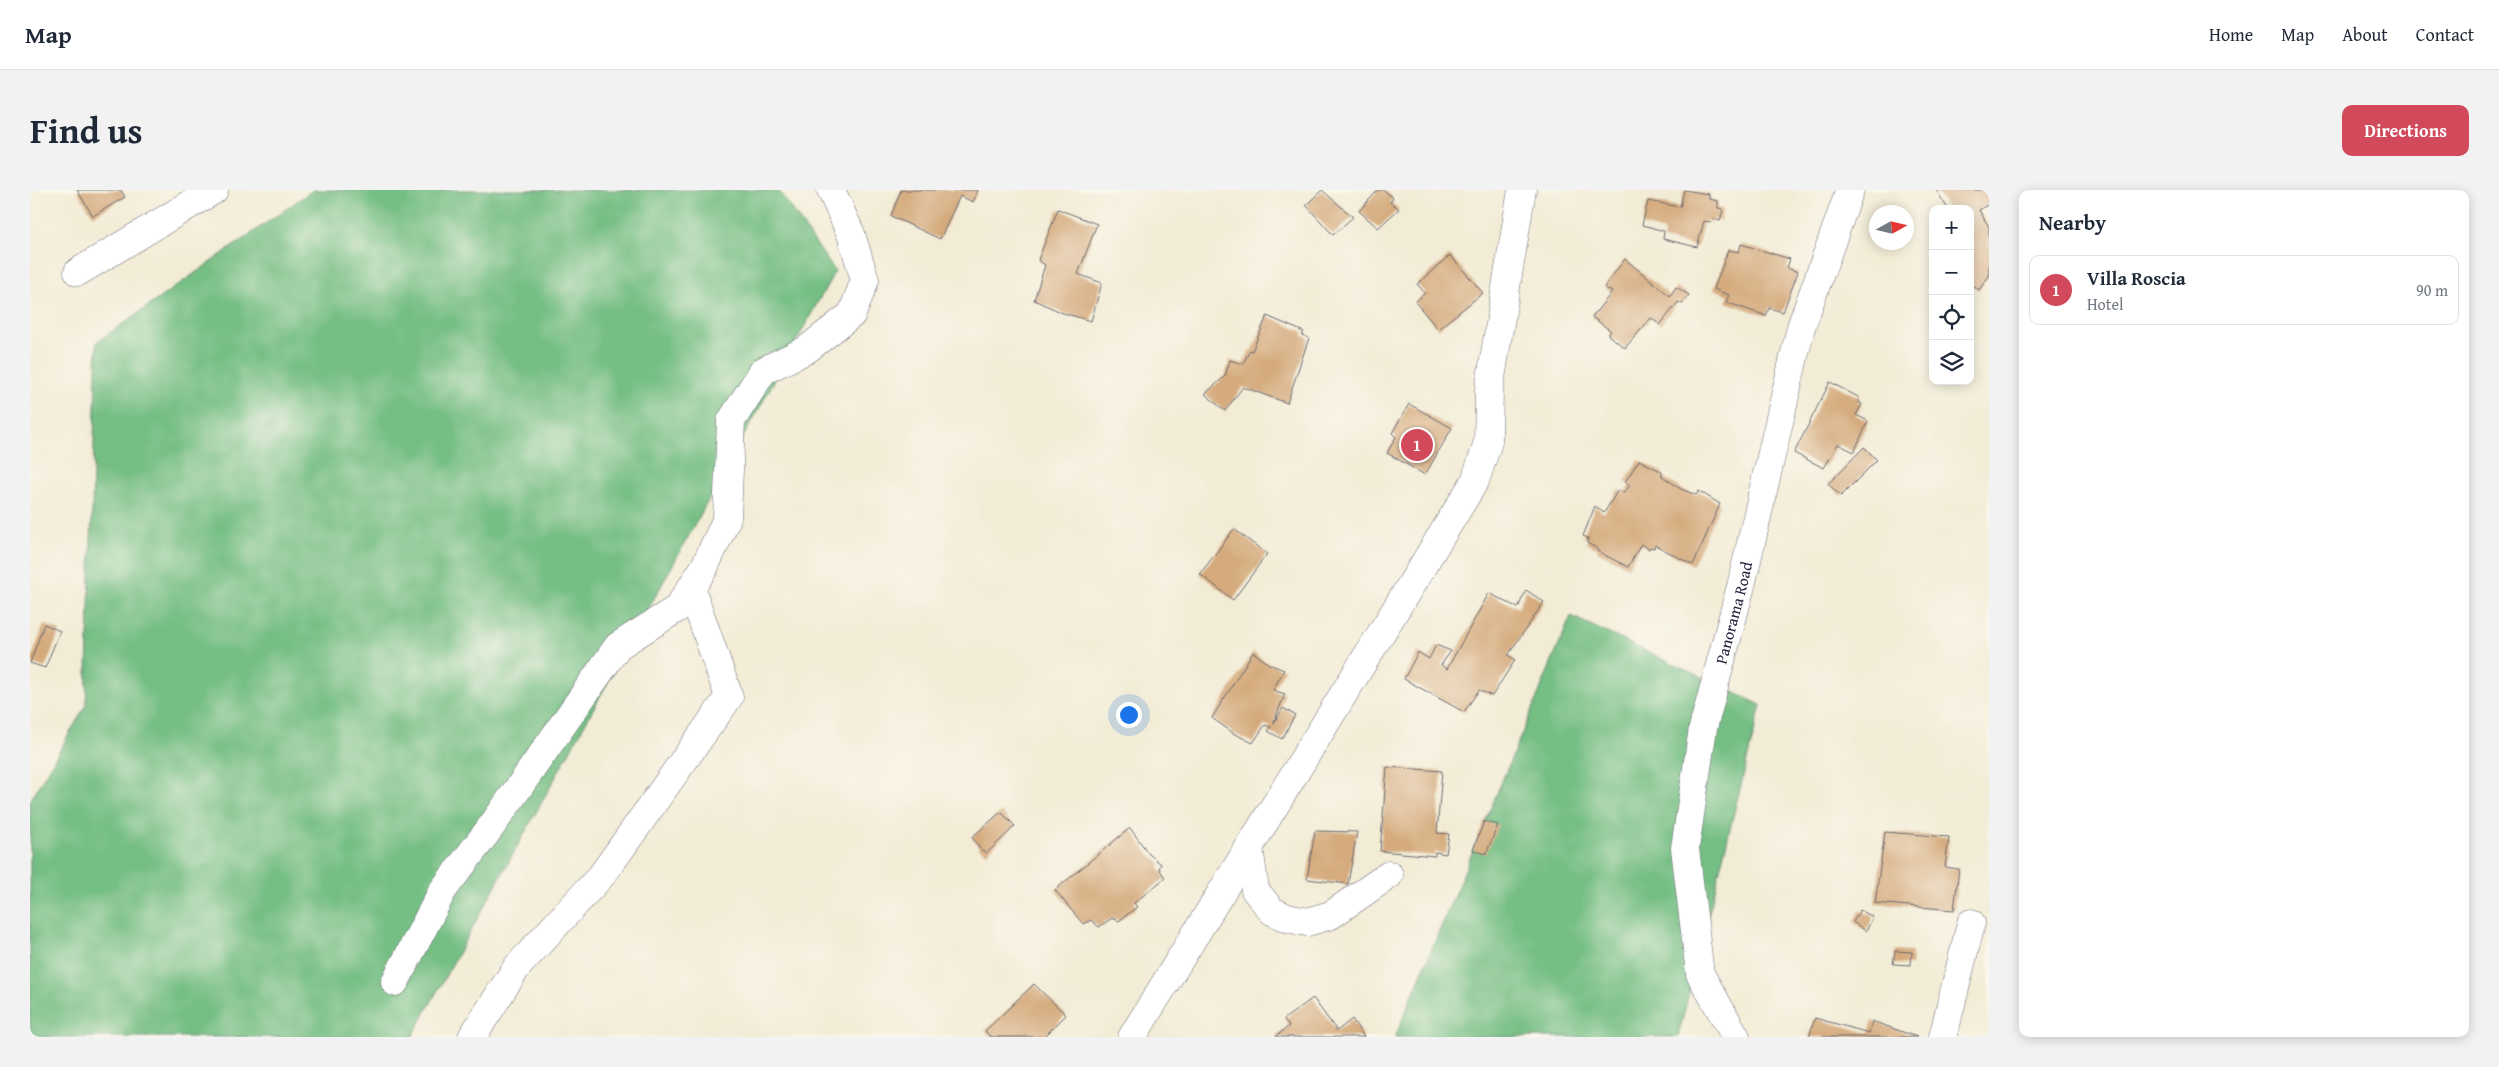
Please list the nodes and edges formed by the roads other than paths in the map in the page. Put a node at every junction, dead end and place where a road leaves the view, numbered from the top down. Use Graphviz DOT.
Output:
graph roads {
  1 [pos="214,190"];
  2 [pos="831,190"];
  3 [pos="1522,190"];
  4 [pos="1850,190"];
  5 [pos="78,272"];
  6 [pos="691,588"];
  7 [pos="1248,847"];
  8 [pos="1389,875"];
  9 [pos="1971,923"];
  10 [pos="394,982"];
  11 [pos="472,1037"];
  12 [pos="1132,1037"];
  13 [pos="1736,1037"];
  14 [pos="1943,1037"];
  1 -- 5 [label="street"];
  2 -- 6 [label="street"];
  3 -- 7 [label="street"];
  4 -- 13 [label="street, Panorama Road"];
  6 -- 10 [label="street"];
  6 -- 11 [label="street"];
  7 -- 8 [label="street"];
  7 -- 12 [label="street"];
  9 -- 14 [label="street"];
}
